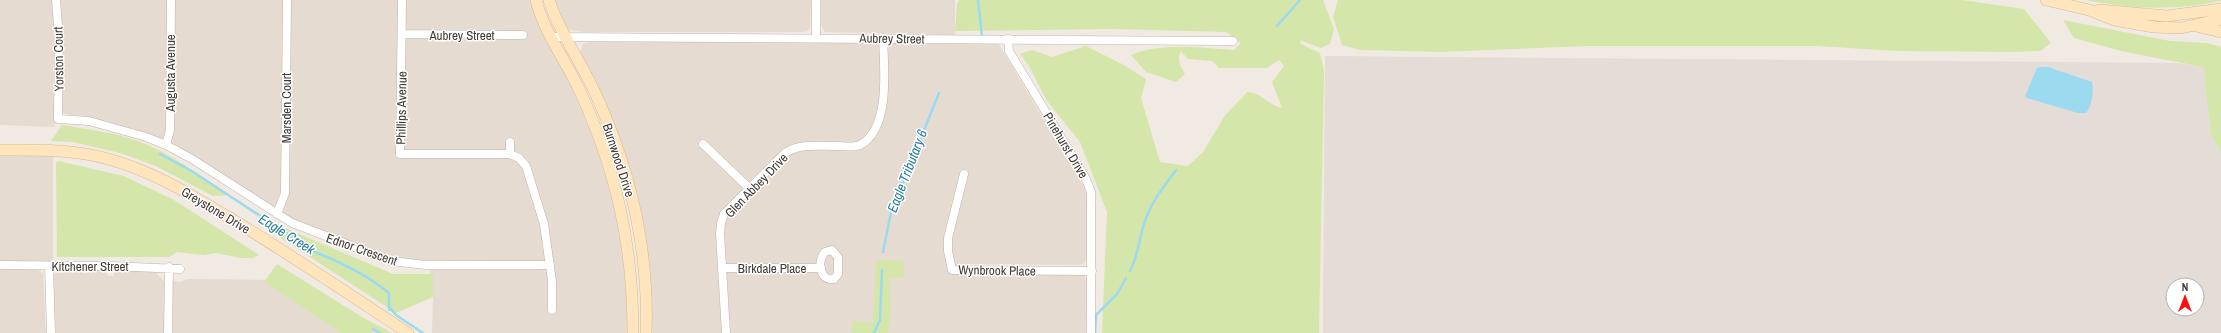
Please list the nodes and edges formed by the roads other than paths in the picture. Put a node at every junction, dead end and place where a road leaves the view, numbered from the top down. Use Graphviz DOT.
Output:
graph roads {
  1 [pos="56,0"];
  2 [pos="171,0"];
  3 [pos="287,0"];
  4 [pos="402,0"];
  5 [pos="536,0"];
  6 [pos="549,0"];
  7 [pos="816,0"];
  8 [pos="2046,0"];
  9 [pos="2221,9"];
  10 [pos="2089,10"];
  11 [pos="2221,20"];
  12 [pos="2194,26"];
  13 [pos="2221,32"];
  14 [pos="402,34"];
  15 [pos="523,35"];
  16 [pos="565,36"];
  17 [pos="551,37"];
  18 [pos="816,38"];
  19 [pos="883,38"];
  20 [pos="1008,39"];
  21 [pos="1233,41"];
  22 [pos="58,119"];
  23 [pos="510,142"];
  24 [pos="703,144"];
  25 [pos="166,146"];
  26 [pos="0,150"];
  27 [pos="510,154"];
  28 [pos="964,174"];
  29 [pos="749,188"];
  30 [pos="277,214"];
  31 [pos="0,265"];
  32 [pos="550,265"];
  33 [pos="49,266"];
  34 [pos="169,267"];
  35 [pos="723,268"];
  36 [pos="821,268"];
  37 [pos="180,269"];
  38 [pos="1092,271"];
  39 [pos="552,310"];
  40 [pos="51,333"];
  41 [pos="168,333"];
  42 [pos="408,333"];
  43 [pos="633,333"];
  44 [pos="646,333"];
  45 [pos="726,333"];
  46 [pos="1091,333"];
  1 -- 22 [label="street, Yorston Court"];
  2 -- 25 [label="street, Augusta Avenue"];
  3 -- 30 [label="street, Marsden Court"];
  4 -- 14 [label="street, Phillips Avenue"];
  5 -- 17 [label="street, Burnwood Drive"];
  6 -- 16 [label="street, Burnwood Drive"];
  7 -- 18 [label="street"];
  8 -- 10 [label="street"];
  9 -- 10 [label="street"];
  10 -- 12 [label="street"];
  11 -- 12 [label="street"];
  12 -- 13 [label="street"];
  14 -- 15 [label="street, Aubrey Street"];
  14 -- 27 [label="street, Phillips Avenue"];
  16 -- 17 [label="street, Aubrey Street"];
  16 -- 18 [label="street, Aubrey Street"];
  16 -- 44 [label="street, Burnwood Drive"];
  17 -- 43 [label="street, Burnwood Drive"];
  18 -- 19 [label="street, Aubrey Street"];
  19 -- 20 [label="street, Aubrey Street"];
  19 -- 29 [label="street, Glen Abbey Drive"];
  20 -- 21 [label="street, Aubrey Street"];
  20 -- 38 [label="street, Pinehurst Drive"];
  22 -- 25 [label="street, Ednor Crescent"];
  23 -- 27 [label="street"];
  24 -- 29 [label="street"];
  25 -- 30 [label="street, Ednor Crescent"];
  26 -- 42 [label="street, Greystone Drive"];
  27 -- 32 [label="street"];
  28 -- 38 [label="street, Wynbrook Place"];
  29 -- 35 [label="street, Glen Abbey Drive"];
  30 -- 32 [label="street, Ednor Crescent"];
  31 -- 33 [label="street, Kitchener Street"];
  32 -- 39 [label="street"];
  33 -- 34 [label="street, Kitchener Street"];
  33 -- 40 [label="street"];
  34 -- 37 [label="street, Kitchener Street"];
  34 -- 41 [label="street"];
  35 -- 36 [label="street, Birkdale Place"];
  35 -- 45 [label="street, Glen Abbey Drive"];
  38 -- 46 [label="street, Pinehurst Drive"];
}
